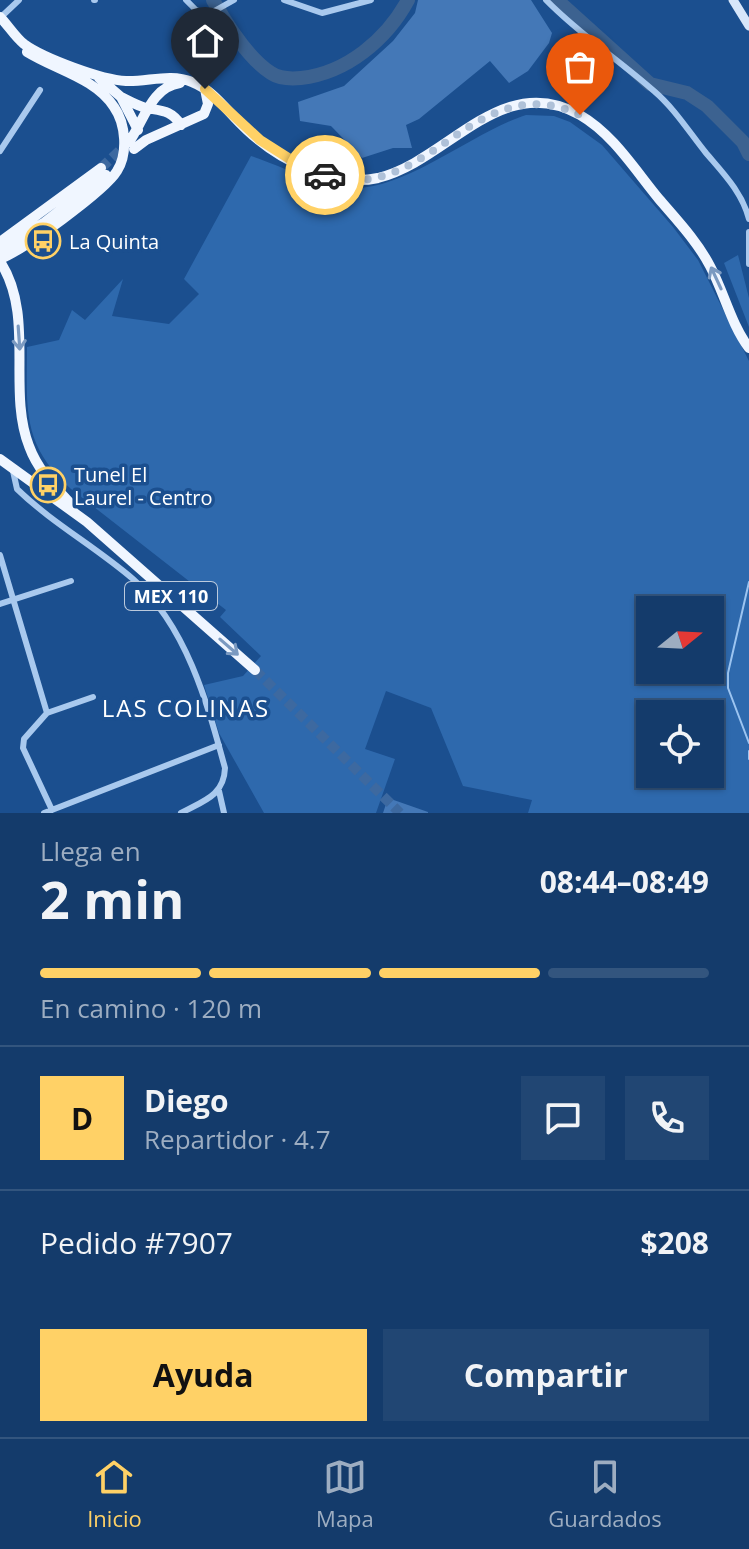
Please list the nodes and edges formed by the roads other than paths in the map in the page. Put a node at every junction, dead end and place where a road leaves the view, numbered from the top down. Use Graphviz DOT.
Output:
graph roads {
  1 [pos="19,0"];
  2 [pos="186,0"];
  3 [pos="284,0"];
  4 [pos="371,0"];
  5 [pos="546,0"];
  6 [pos="733,0"];
  7 [pos="232,1"];
  8 [pos="0,19"];
  9 [pos="749,26"];
  10 [pos="94,74"];
  11 [pos="194,82"];
  12 [pos="205,89"];
  13 [pos="40,90"];
  14 [pos="121,97"];
  15 [pos="147,108"];
  16 [pos="181,125"];
  17 [pos="138,130"];
  18 [pos="0,151"];
  19 [pos="749,219"];
  20 [pos="749,232"];
  21 [pos="0,242"];
  22 [pos="747,249"];
  23 [pos="0,250"];
  24 [pos="1,261"];
  25 [pos="749,264"];
  26 [pos="749,348"];
  27 [pos="0,459"];
  28 [pos="13,471"];
  29 [pos="87,522"];
  30 [pos="0,555"];
  31 [pos="71,581"];
  32 [pos="14,599"];
  33 [pos="0,604"];
  34 [pos="255,670"];
  35 [pos="93,697"];
  36 [pos="47,713"];
  37 [pos="219,745"];
  38 [pos="219,791"];
  39 [pos="52,810"];
  40 [pos="222,811"];
  41 [pos="44,813"];
  42 [pos="181,813"];
  1 -- 8 [label="street"];
  2 -- 7 [label="street"];
  3 -- 4 [label="street"];
  5 -- 19 [label="street"];
  6 -- 9 [label="main road"];
  8 -- 10 [label="main road"];
  8 -- 24 [label="main road"];
  10 -- 11 [label="main road"];
  10 -- 14 [label="main road"];
  11 -- 12 [label="main road"];
  11 -- 15 [label="main road"];
  12 -- 16 [label="main road"];
  26 -- 12 [label="main road, one-way"];
  13 -- 18 [label="street"];
  14 -- 15 [label="main road"];
  14 -- 17 [label="main road"];
  15 -- 16 [label="main road"];
  15 -- 17 [label="main road"];
  16 -- 17 [label="main road"];
  20 -- 22 [label="street"];
  21 -- 23 [label="main road"];
  22 -- 25 [label="street"];
  24 -- 29 [label="main road, MEX 110, one-way"];
  27 -- 28 [label="main road, MEX 110"];
  28 -- 29 [label="main road, MEX 110"];
  28 -- 37 [label="street"];
  29 -- 34 [label="main road, MEX 110, one-way"];
  30 -- 32 [label="street"];
  31 -- 32 [label="street"];
  32 -- 33 [label="street"];
  32 -- 36 [label="street"];
  35 -- 36 [label="street"];
  36 -- 39 [label="street"];
  37 -- 38 [label="street"];
  37 -- 39 [label="street"];
  38 -- 40 [label="street"];
  38 -- 42 [label="street"];
  39 -- 41 [label="street"];
}
